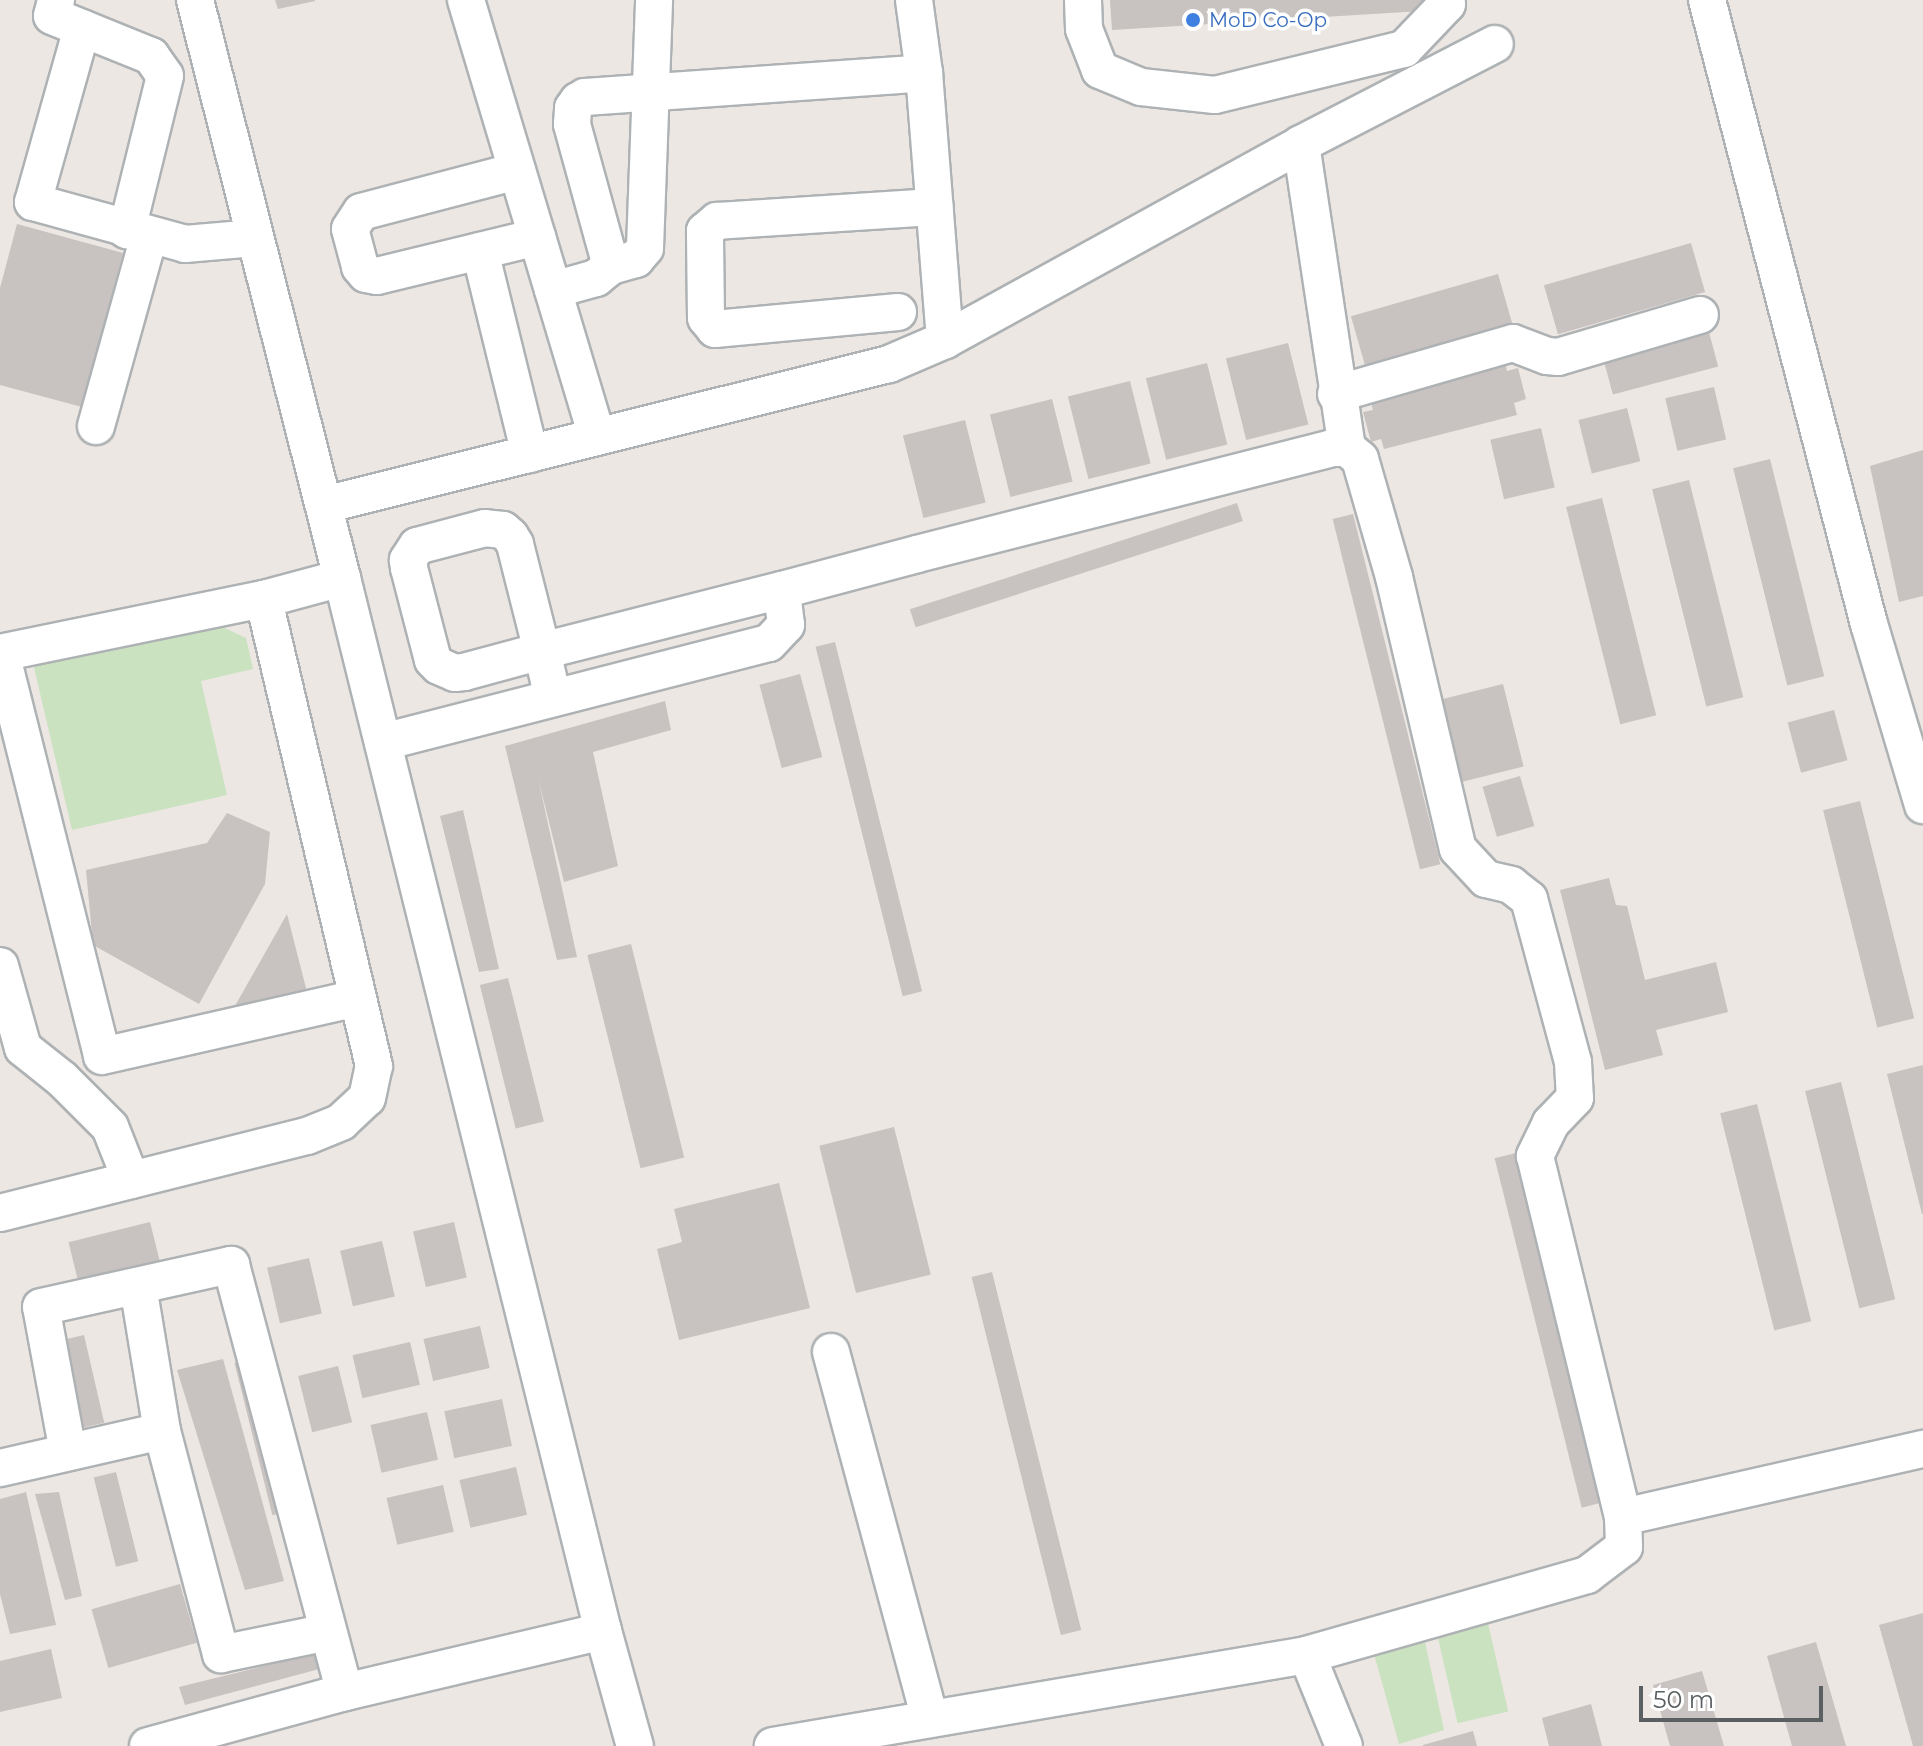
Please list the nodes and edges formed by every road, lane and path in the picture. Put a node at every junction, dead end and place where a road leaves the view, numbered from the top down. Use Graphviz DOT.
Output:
graph roads {
  1 [pos="56,0"];
  2 [pos="195,0"];
  3 [pos="466,0"];
  4 [pos="654,0"];
  5 [pos="914,0"];
  6 [pos="1083,0"];
  7 [pos="1446,0"];
  8 [pos="1707,0"];
  9 [pos="82,28"];
  10 [pos="1495,44"];
  11 [pos="924,73"];
  12 [pos="652,93"];
  13 [pos="1301,144"];
  14 [pos="517,171"];
  15 [pos="935,207"];
  16 [pos="138,233"];
  17 [pos="255,238"];
  18 [pos="480,251"];
  19 [pos="546,266"];
  20 [pos="611,266"];
  21 [pos="898,312"];
  22 [pos="1700,315"];
  23 [pos="945,340"];
  24 [pos="1336,394"];
  25 [pos="96,426"];
  26 [pos="597,437"];
  27 [pos="1347,448"];
  28 [pos="530,454"];
  29 [pos="324,505"];
  30 [pos="342,578"];
  31 [pos="782,590"];
  32 [pos="264,599"];
  33 [pos="542,651"];
  34 [pos="1,653"];
  35 [pos="553,698"];
  36 [pos="383,742"];
  37 [pos="1923,805"];
  38 [pos="0,966"];
  39 [pos="358,998"];
  40 [pos="131,1180"];
  41 [pos="0,1213"];
  42 [pos="138,1286"];
  43 [pos="831,1352"];
  44 [pos="162,1431"];
  45 [pos="1923,1449"];
  46 [pos="68,1452"];
  47 [pos="0,1468"];
  48 [pos="1623,1517"];
  49 [pos="603,1631"];
  50 [pos="328,1632"];
  51 [pos="1307,1655"];
  52 [pos="345,1692"];
  53 [pos="930,1719"];
  54 [pos="1343,1744"];
  55 [pos="157,1745"];
  56 [pos="635,1746"];
  57 [pos="773,1746"];
  1 -- 9 [label="lane"];
  2 -- 17 [label="lane"];
  3 -- 14 [label="lane"];
  4 -- 12 [label="lane"];
  5 -- 11 [label="lane"];
  6 -- 7 [label="lane"];
  8 -- 37 [label="lane"];
  9 -- 16 [label="lane"];
  9 -- 16 [label="lane"];
  10 -- 13 [label="lane"];
  11 -- 12 [label="lane"];
  11 -- 15 [label="lane"];
  12 -- 20 [label="lane"];
  12 -- 20 [label="lane"];
  13 -- 23 [label="lane"];
  13 -- 24 [label="lane"];
  14 -- 18 [label="lane"];
  14 -- 19 [label="lane"];
  15 -- 21 [label="lane"];
  15 -- 23 [label="lane"];
  16 -- 17 [label="lane"];
  16 -- 25 [label="lane"];
  17 -- 29 [label="lane"];
  18 -- 19 [label="lane"];
  18 -- 28 [label="lane"];
  19 -- 20 [label="lane"];
  19 -- 26 [label="lane"];
  22 -- 24 [label="lane"];
  23 -- 26 [label="lane"];
  24 -- 27 [label="lane"];
  26 -- 28 [label="lane"];
  27 -- 31 [label="lane"];
  27 -- 48 [label="lane"];
  28 -- 29 [label="lane"];
  29 -- 30 [label="lane"];
  30 -- 32 [label="lane"];
  30 -- 36 [label="lane"];
  31 -- 33 [label="lane"];
  31 -- 35 [label="lane"];
  32 -- 34 [label="lane"];
  32 -- 39 [label="lane"];
  33 -- 33 [label="lane"];
  33 -- 35 [label="lane"];
  34 -- 39 [label="lane"];
  35 -- 36 [label="lane"];
  36 -- 49 [label="lane"];
  38 -- 40 [label="lane"];
  39 -- 40 [label="lane"];
  40 -- 41 [label="lane"];
  42 -- 44 [label="lane"];
  42 -- 46 [label="lane"];
  42 -- 50 [label="lane"];
  43 -- 53 [label="lane"];
  44 -- 46 [label="lane"];
  44 -- 50 [label="lane"];
  45 -- 48 [label="lane"];
  46 -- 47 [label="lane"];
  48 -- 51 [label="lane"];
  49 -- 52 [label="lane"];
  49 -- 56 [label="lane"];
  50 -- 52 [label="lane"];
  51 -- 53 [label="lane"];
  51 -- 54 [label="lane"];
  52 -- 55 [label="lane"];
  53 -- 57 [label="lane"];
}
